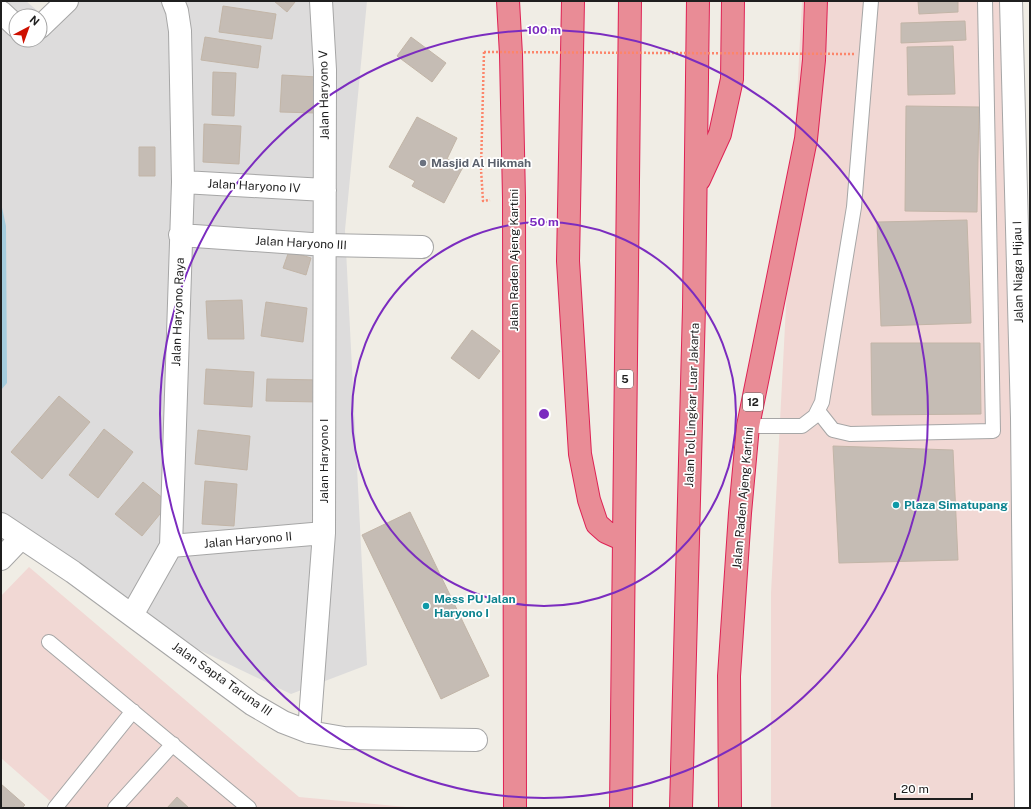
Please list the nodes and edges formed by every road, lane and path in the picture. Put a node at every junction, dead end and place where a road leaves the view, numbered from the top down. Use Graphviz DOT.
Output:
graph roads {
  1 [pos="67,1"];
  2 [pos="172,1"];
  3 [pos="321,1"];
  4 [pos="508,1"];
  5 [pos="573,1"];
  6 [pos="630,1"];
  7 [pos="698,1"];
  8 [pos="733,1"];
  9 [pos="816,1"];
  10 [pos="871,1"];
  11 [pos="986,1"];
  12 [pos="1011,1"];
  13 [pos="48,19"];
  14 [pos="856,54"];
  15 [pos="481,169"];
  16 [pos="183,182"];
  17 [pos="696,188"];
  18 [pos="325,190"];
  19 [pos="180,235"];
  20 [pos="326,245"];
  21 [pos="422,247"];
  22 [pos="818,411"];
  23 [pos="1026,418"];
  24 [pos="748,426"];
  25 [pos="1,524"];
  26 [pos="324,533"];
  27 [pos="21,538"];
  28 [pos="624,544"];
  29 [pos="171,546"];
  30 [pos="1,560"];
  31 [pos="132,615"];
  32 [pos="49,642"];
  33 [pos="132,711"];
  34 [pos="309,732"];
  35 [pos="476,740"];
  36 [pos="173,744"];
  37 [pos="54,808"];
  38 [pos="115,808"];
  39 [pos="249,808"];
  40 [pos="515,808"];
  41 [pos="621,808"];
  42 [pos="681,808"];
  43 [pos="730,808"];
  44 [pos="1026,808"];
  1 -- 13 [label="street"];
  2 -- 16 [label="street, Jalan Haryono Raya"];
  3 -- 18 [label="street, Jalan Haryono V"];
  4 -- 40 [label="highway, Jalan Raden Ajeng Kartini"];
  5 -- 28 [label="highway"];
  6 -- 28 [label="highway, 5"];
  7 -- 17 [label="highway, Jalan Tol Lingkar Luar Jakarta"];
  8 -- 17 [label="highway"];
  9 -- 24 [label="highway, Jalan Raden Ajeng Kartini / 12"];
  10 -- 22 [label="lane"];
  11 -- 22 [label="lane"];
  12 -- 23 [label="street, Jalan Niaga Hijau I"];
  14 -- 15 [label="path, bridge"];
  16 -- 18 [label="street, Jalan Haryono IV"];
  16 -- 19 [label="street, Jalan Haryono Raya"];
  17 -- 42 [label="highway, Jalan Tol Lingkar Luar Jakarta"];
  18 -- 20 [label="street, Jalan Haryono I"];
  19 -- 20 [label="street, Jalan Haryono III"];
  19 -- 29 [label="street, Jalan Haryono Raya"];
  20 -- 21 [label="street, Jalan Haryono III"];
  20 -- 26 [label="street, Jalan Haryono I"];
  22 -- 24 [label="lane"];
  23 -- 44 [label="street, Jalan Niaga Hijau I"];
  24 -- 43 [label="highway, Jalan Raden Ajeng Kartini / 12"];
  25 -- 27 [label="street, Jalan Sapta Taruna III"];
  26 -- 29 [label="street, Jalan Haryono II"];
  26 -- 34 [label="street, Jalan Haryono I"];
  27 -- 30 [label="street"];
  27 -- 31 [label="street, Jalan Sapta Taruna III"];
  28 -- 41 [label="highway, 5"];
  29 -- 31 [label="street, Jalan Haryono Raya"];
  31 -- 34 [label="street, Jalan Sapta Taruna III"];
  32 -- 33 [label="lane"];
  33 -- 36 [label="lane"];
  33 -- 37 [label="lane"];
  34 -- 35 [label="street, Jalan Sapta Taruna III"];
  36 -- 38 [label="lane"];
  36 -- 39 [label="lane"];
}
